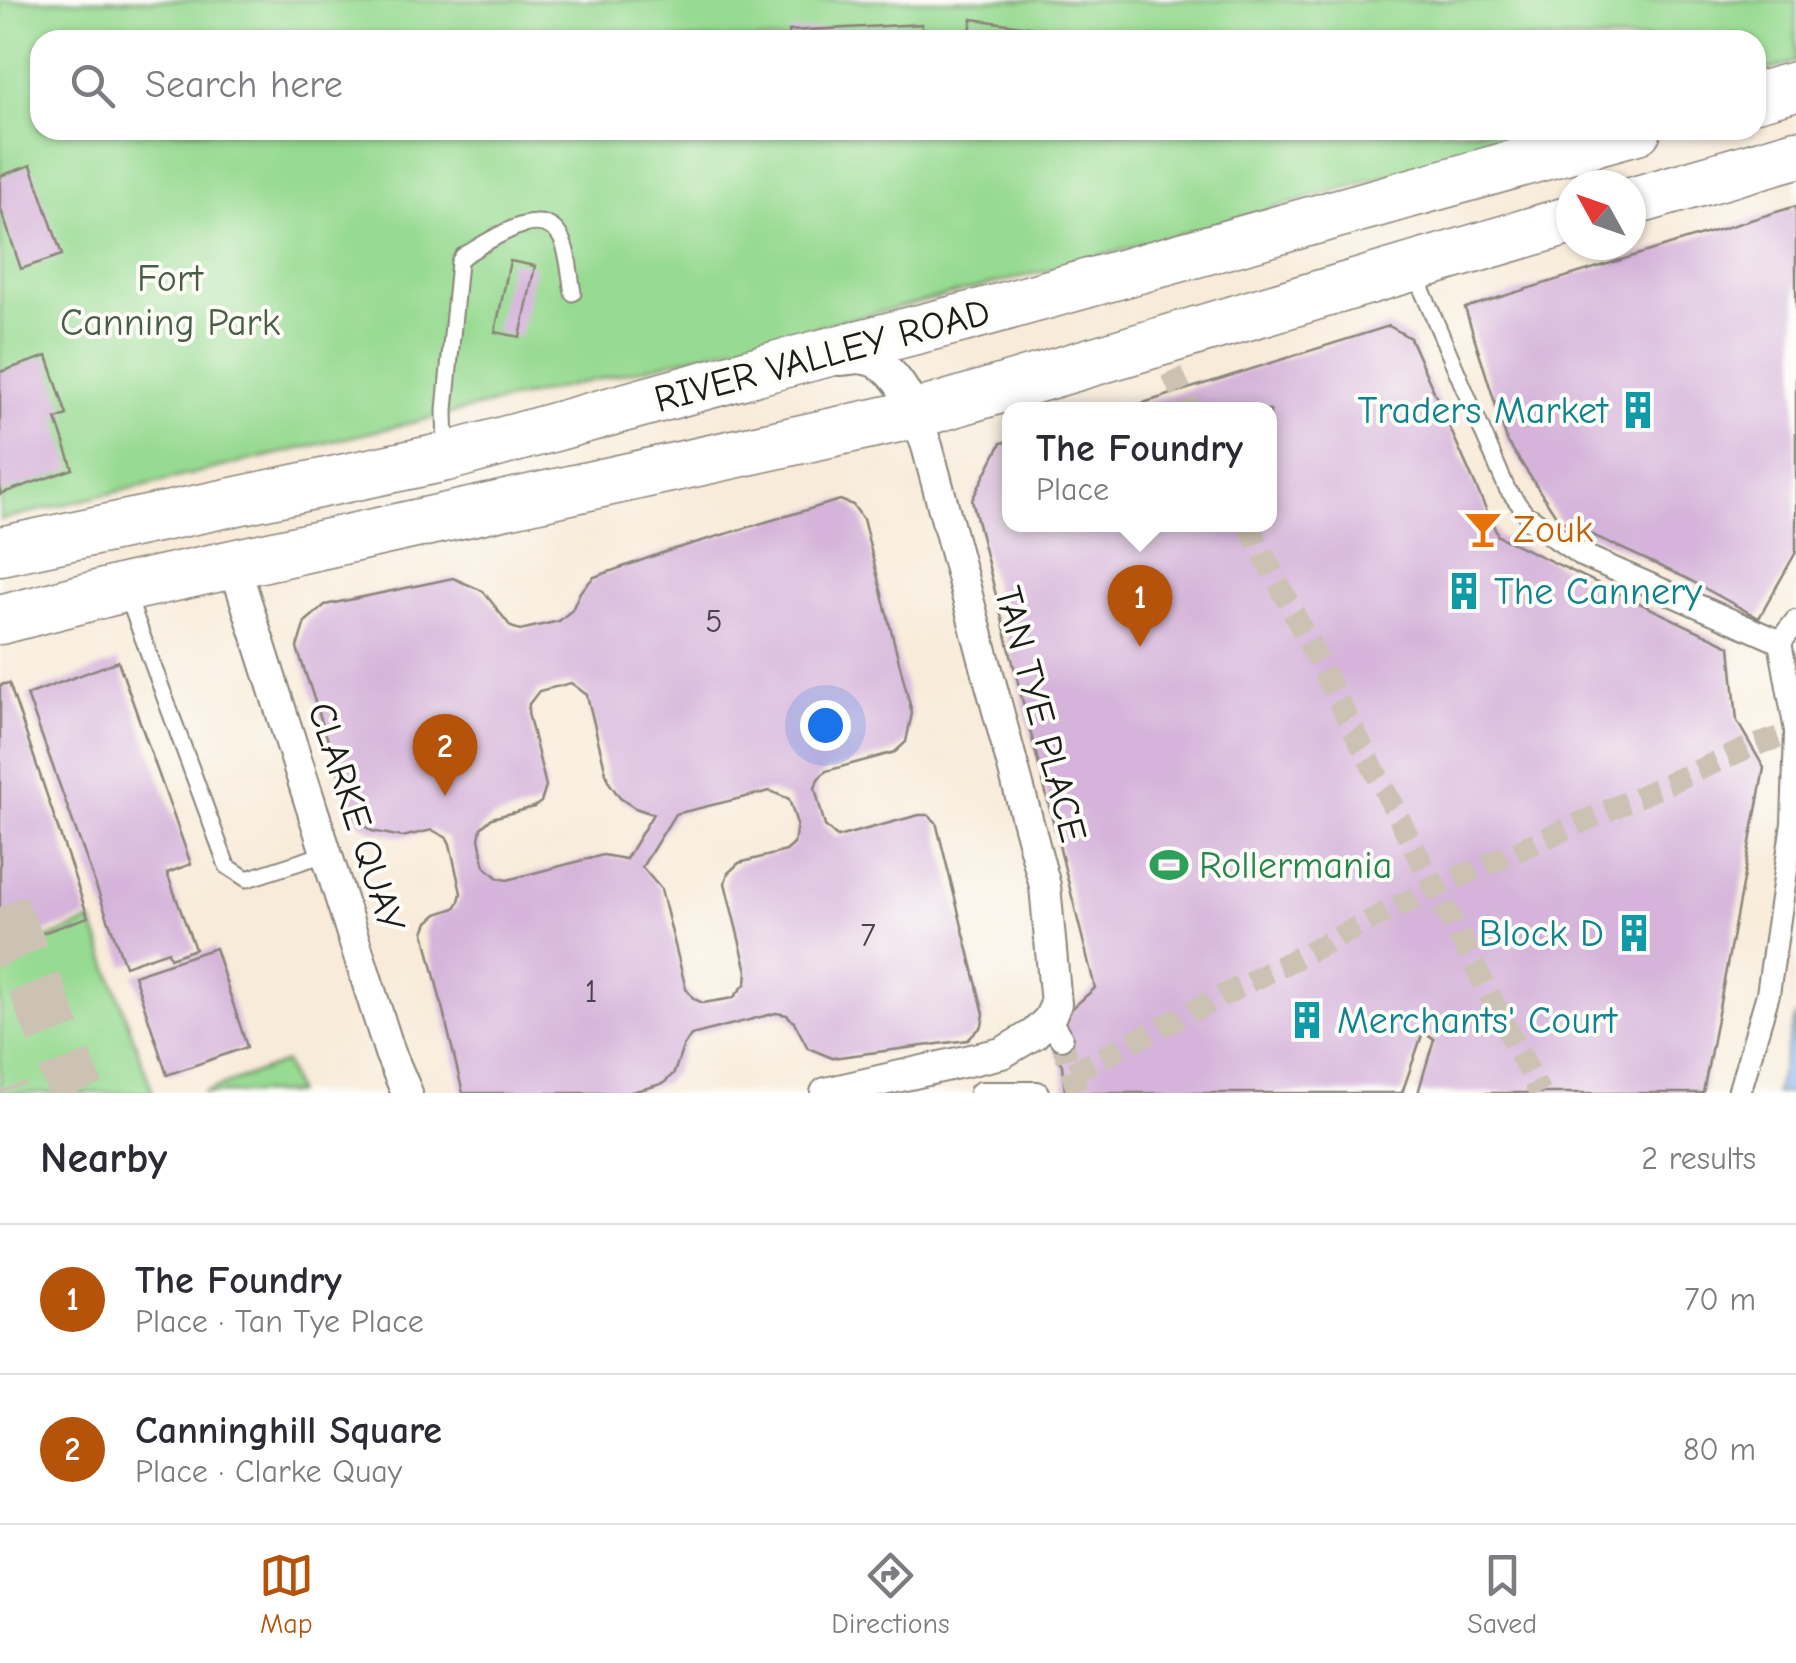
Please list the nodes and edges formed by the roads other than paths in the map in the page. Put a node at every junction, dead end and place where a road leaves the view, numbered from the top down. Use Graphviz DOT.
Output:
graph roads {
  1 [pos="1796,86"];
  2 [pos="1766,94"];
  3 [pos="1600,140"];
  4 [pos="1796,154"];
  5 [pos="1646,198"];
  6 [pos="1556,224"];
  7 [pos="1412,267"];
  8 [pos="573,293"];
  9 [pos="782,364"];
  10 [pos="916,414"];
  11 [pos="446,457"];
  12 [pos="1531,520"];
  13 [pos="64,536"];
  14 [pos="0,551"];
  15 [pos="234,564"];
  16 [pos="124,588"];
  17 [pos="74,600"];
  18 [pos="0,620"];
  19 [pos="1796,622"];
  20 [pos="1780,642"];
  21 [pos="1796,732"];
  22 [pos="328,854"];
  23 [pos="407,1093"];
  24 [pos="826,1093"];
  25 [pos="981,1093"];
  26 [pos="1037,1093"];
  27 [pos="1738,1093"];
  1 -- 2 [label="main road"];
  3 -- 9 [label="main road, RIVER VALLEY ROAD"];
  4 -- 5 [label="main road"];
  6 -- 7 [label="main road, RIVER VALLEY ROAD"];
  7 -- 10 [label="main road, RIVER VALLEY ROAD"];
  7 -- 12 [label="lane"];
  8 -- 11 [label="lane"];
  9 -- 10 [label="street, TAN TYE PLACE"];
  9 -- 11 [label="main road, RIVER VALLEY ROAD"];
  10 -- 15 [label="main road, RIVER VALLEY ROAD"];
  10 -- 24 [label="street, TAN TYE PLACE"];
  11 -- 13 [label="main road, RIVER VALLEY ROAD"];
  12 -- 20 [label="street"];
  13 -- 14 [label="main road, RIVER VALLEY ROAD"];
  13 -- 17 [label="main road"];
  15 -- 16 [label="main road, RIVER VALLEY ROAD"];
  15 -- 22 [label="street, CLARKE QUAY"];
  16 -- 17 [label="main road, RIVER VALLEY ROAD"];
  16 -- 22 [label="lane"];
  17 -- 18 [label="main road, RIVER VALLEY ROAD"];
  19 -- 20 [label="street"];
  20 -- 21 [label="street"];
  21 -- 27 [label="street"];
  22 -- 23 [label="street, CLARKE QUAY"];
  25 -- 26 [label="street"];
}
